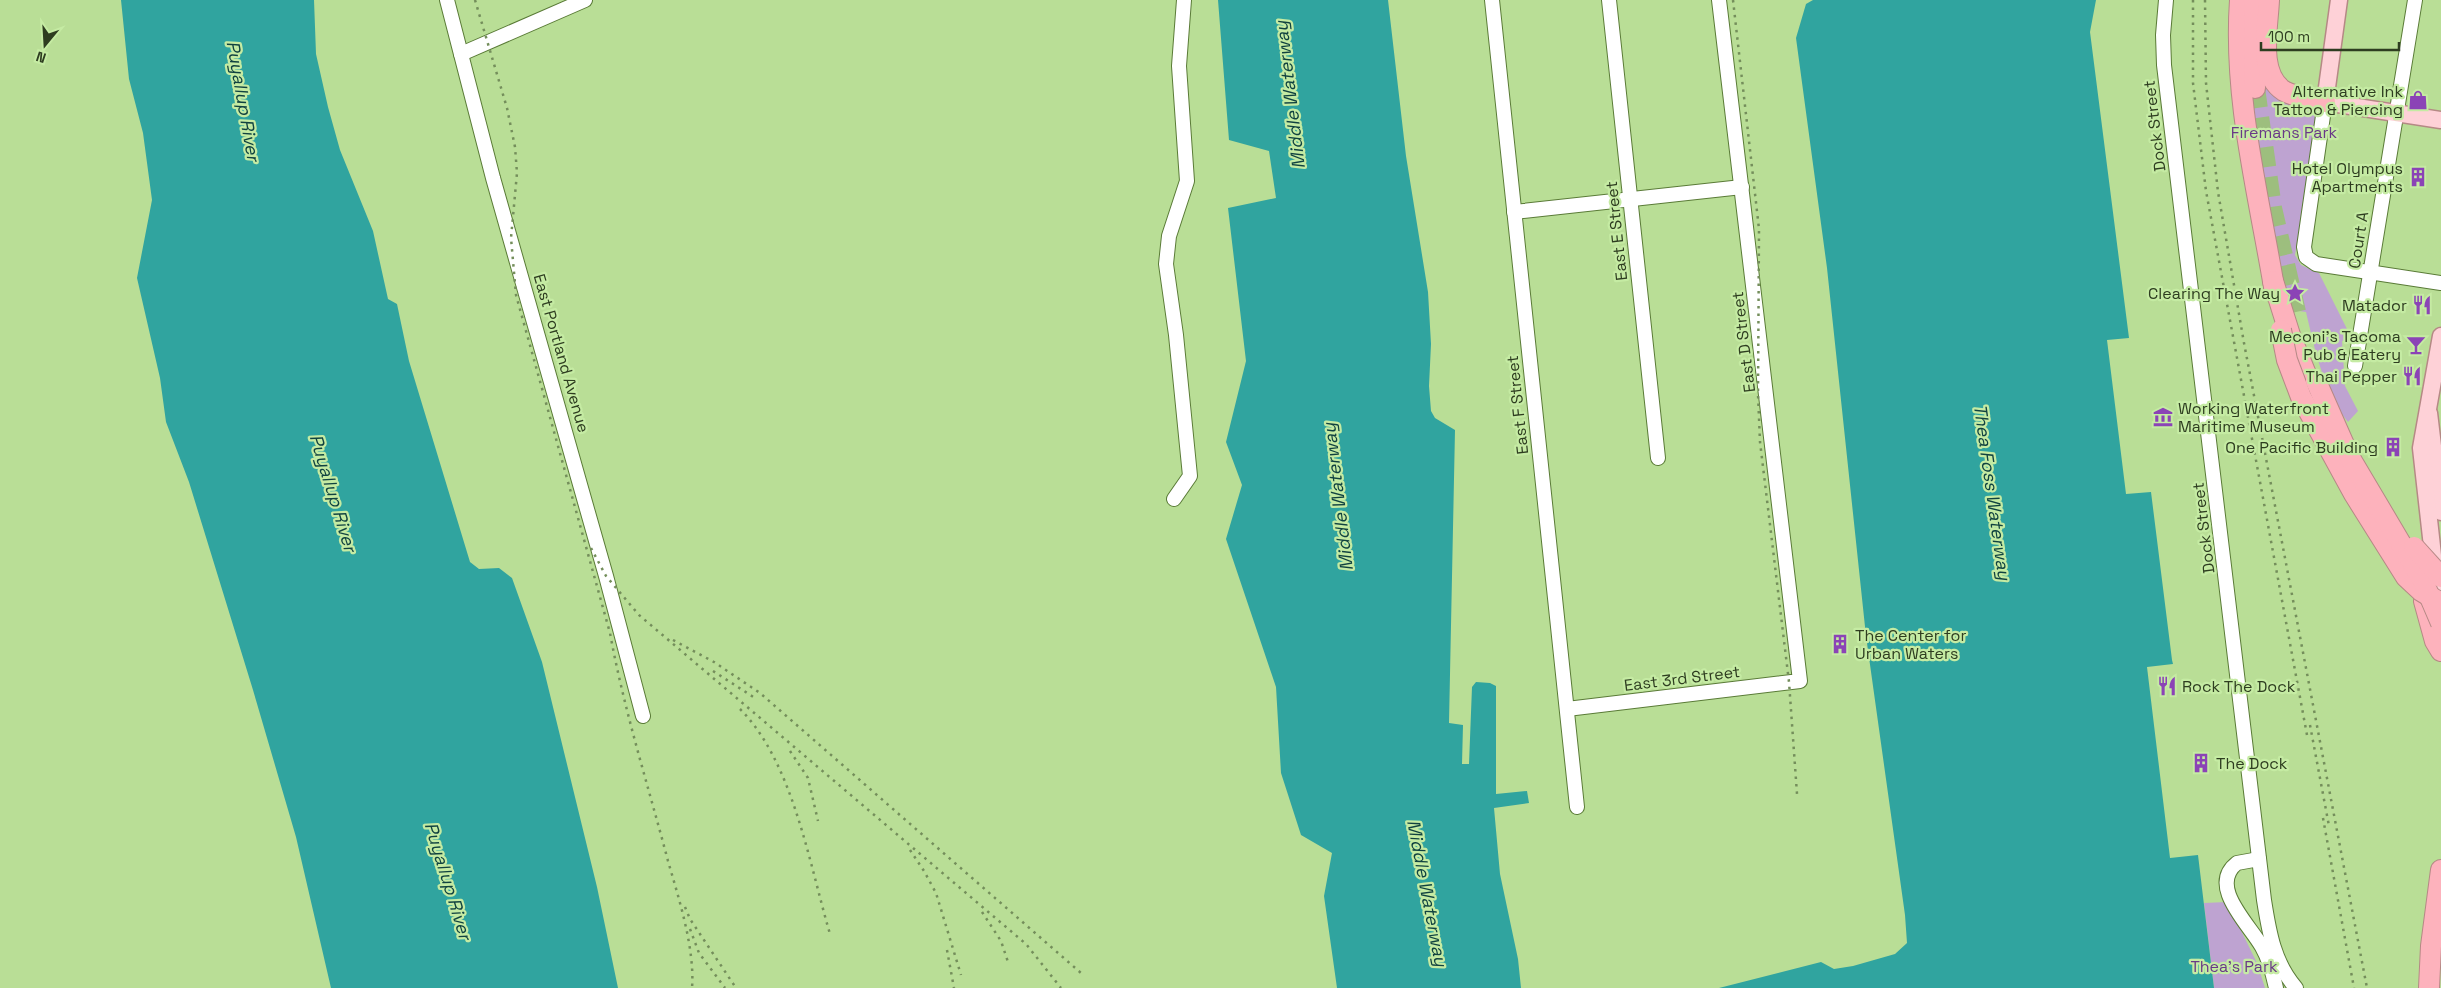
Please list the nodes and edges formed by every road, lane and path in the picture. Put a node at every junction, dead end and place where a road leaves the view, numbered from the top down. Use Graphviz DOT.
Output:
graph roads {
  1 [pos="448,0"];
  2 [pos="585,0"];
  3 [pos="1184,0"];
  4 [pos="1492,0"];
  5 [pos="1609,0"];
  6 [pos="1719,0"];
  7 [pos="2166,0"];
  8 [pos="2240,0"];
  9 [pos="2254,0"];
  10 [pos="2269,0"];
  11 [pos="2339,0"];
  12 [pos="2415,0"];
  13 [pos="461,54"];
  14 [pos="2255,88"];
  15 [pos="2326,102"];
  16 [pos="2396,113"];
  17 [pos="2441,120"];
  18 [pos="1742,187"];
  19 [pos="1630,199"];
  20 [pos="1514,212"];
  21 [pos="2370,272"];
  22 [pos="2273,282"];
  23 [pos="2441,283"];
  24 [pos="2296,312"];
  25 [pos="2441,336"];
  26 [pos="2355,366"];
  27 [pos="2316,381"];
  28 [pos="2435,412"];
  29 [pos="1658,458"];
  30 [pos="1174,499"];
  31 [pos="2441,512"];
  32 [pos="2441,577"];
  33 [pos="2441,603"];
  34 [pos="2441,623"];
  35 [pos="2441,629"];
  36 [pos="2441,650"];
  37 [pos="1800,681"];
  38 [pos="1567,709"];
  39 [pos="643,716"];
  40 [pos="1577,807"];
  41 [pos="2259,859"];
  42 [pos="2441,870"];
  43 [pos="2276,988"];
  44 [pos="2296,988"];
  45 [pos="2429,988"];
  1 -- 13 [label="street, East Portland Avenue"];
  2 -- 13 [label="street"];
  3 -- 30 [label="street"];
  4 -- 20 [label="street, East F Street"];
  5 -- 19 [label="street, East E Street"];
  6 -- 18 [label="street, East D Street"];
  7 -- 41 [label="street, Dock Street"];
  8 -- 22 [label="highway"];
  9 -- 14 [label="highway"];
  10 -- 15 [label="highway"];
  11 -- 15 [label="main road"];
  12 -- 16 [label="street, Court A"];
  13 -- 39 [label="street, East Portland Avenue"];
  15 -- 16 [label="main road"];
  15 -- 21 [label="street"];
  16 -- 17 [label="main road"];
  16 -- 21 [label="street, Court A"];
  18 -- 19 [label="street"];
  18 -- 37 [label="street, East D Street"];
  19 -- 20 [label="street"];
  19 -- 29 [label="street, East E Street"];
  20 -- 38 [label="street, East F Street"];
  21 -- 23 [label="street"];
  21 -- 26 [label="street, Court A"];
  22 -- 33 [label="highway, bridge"];
  22 -- 36 [label="highway"];
  24 -- 27 [label="highway"];
  25 -- 28 [label="main road"];
  27 -- 32 [label="highway, bridge"];
  27 -- 34 [label="highway, bridge"];
  28 -- 31 [label="main road"];
  28 -- 35 [label="main road"];
  37 -- 38 [label="street, East 3rd Street"];
  38 -- 40 [label="street, East F Street"];
  41 -- 43 [label="street"];
  41 -- 44 [label="street, Dock Street"];
  42 -- 45 [label="highway"];
}
